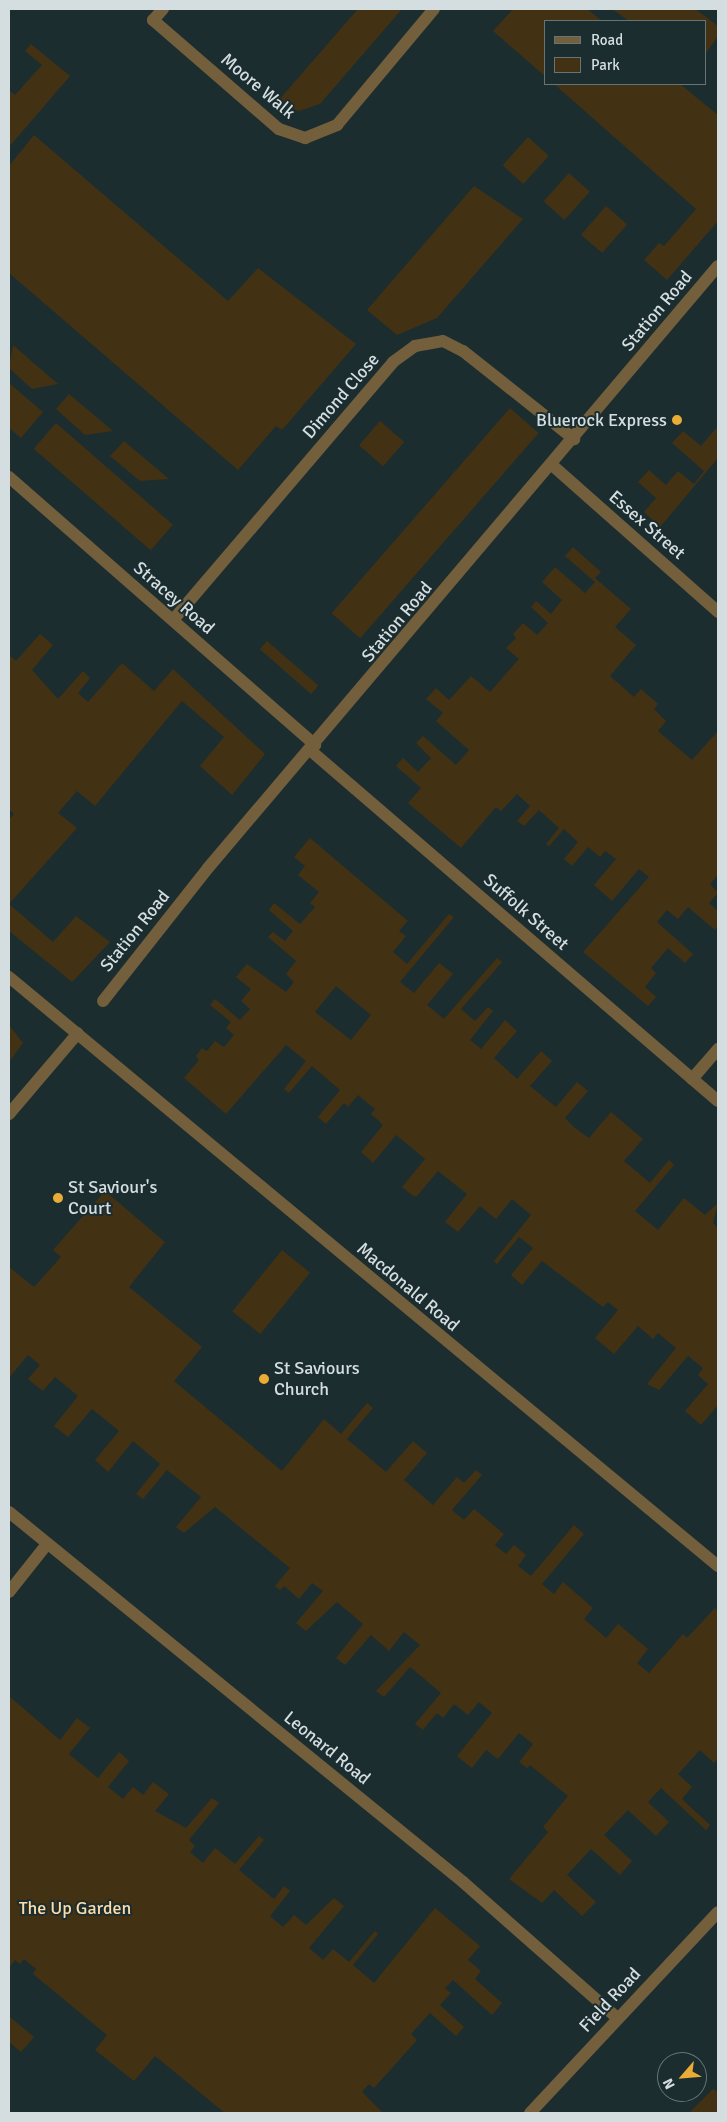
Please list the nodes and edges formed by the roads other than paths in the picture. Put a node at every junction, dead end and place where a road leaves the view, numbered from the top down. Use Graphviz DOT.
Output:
graph roads {
  1 [pos="163,9"];
  2 [pos="434,9"];
  3 [pos="718,266"];
  4 [pos="574,439"];
  5 [pos="552,465"];
  6 [pos="9,477"];
  7 [pos="718,612"];
  8 [pos="173,620"];
  9 [pos="313,748"];
  10 [pos="9,977"];
  11 [pos="103,1001"];
  12 [pos="78,1033"];
  13 [pos="718,1049"];
  14 [pos="692,1079"];
  15 [pos="718,1101"];
  16 [pos="9,1114"];
  17 [pos="9,1512"];
  18 [pos="47,1544"];
  19 [pos="718,1566"];
  20 [pos="9,1592"];
  21 [pos="718,1912"];
  22 [pos="617,2018"];
  23 [pos="530,2113"];
  1 -- 2 [label="street, Moore Walk"];
  3 -- 4 [label="street, Station Road"];
  4 -- 5 [label="street, Station Road"];
  4 -- 8 [label="street, Dimond Close"];
  5 -- 7 [label="street, Essex Street"];
  5 -- 9 [label="street, Station Road"];
  6 -- 8 [label="street, Stracey Road"];
  8 -- 9 [label="street, Stracey Road"];
  9 -- 11 [label="street, Station Road"];
  9 -- 14 [label="street, Suffolk Street"];
  10 -- 12 [label="street, Macdonald Road"];
  12 -- 16 [label="street"];
  12 -- 19 [label="street, Macdonald Road"];
  13 -- 14 [label="street"];
  14 -- 15 [label="street, Suffolk Street"];
  17 -- 18 [label="street, Leonard Road"];
  18 -- 20 [label="street"];
  18 -- 22 [label="street, Leonard Road"];
  21 -- 22 [label="street, Field Road"];
  22 -- 23 [label="street, Field Road"];
}
